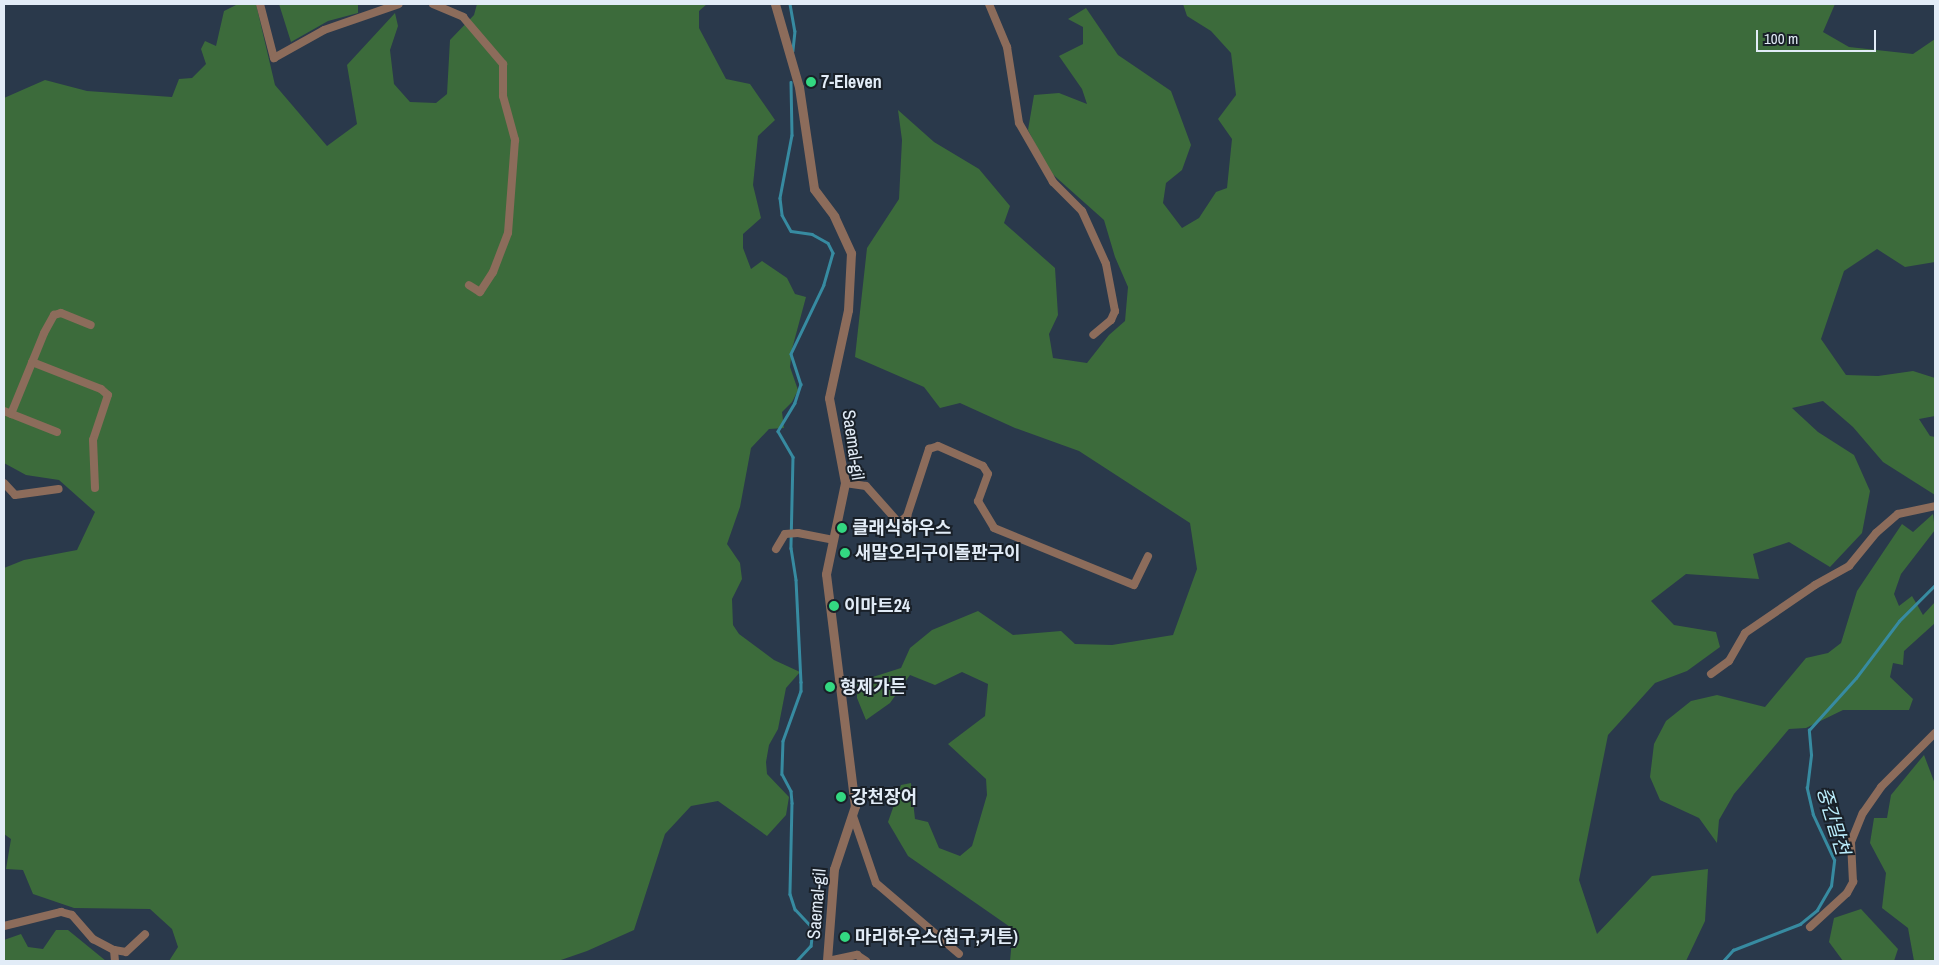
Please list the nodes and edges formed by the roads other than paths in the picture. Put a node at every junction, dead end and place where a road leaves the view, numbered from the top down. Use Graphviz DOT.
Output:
graph roads {
  1 [pos="260,4"];
  2 [pos="399,4"];
  3 [pos="433,4"];
  4 [pos="775,4"];
  5 [pos="989,4"];
  6 [pos="469,284"];
  7 [pos="91,325"];
  8 [pos="1092,336"];
  9 [pos="32,362"];
  10 [pos="8,412"];
  11 [pos="57,432"];
  12 [pos="4,483"];
  13 [pos="844,483"];
  14 [pos="95,488"];
  15 [pos="59,489"];
  16 [pos="1935,506"];
  17 [pos="833,540"];
  18 [pos="776,549"];
  19 [pos="1148,556"];
  20 [pos="1711,674"];
  21 [pos="1935,733"];
  22 [pos="853,816"];
  23 [pos="4,926"];
  24 [pos="1810,927"];
  25 [pos="145,934"];
  26 [pos="114,950"];
  27 [pos="959,954"];
  28 [pos="115,961"];
  29 [pos="828,961"];
  30 [pos="866,961"];
  1 -- 2 [label="street"];
  3 -- 6 [label="street"];
  4 -- 13 [label="street, Saemal-gil"];
  5 -- 8 [label="street"];
  7 -- 9 [label="street"];
  9 -- 10 [label="street"];
  9 -- 14 [label="street"];
  10 -- 11 [label="street"];
  12 -- 15 [label="street"];
  13 -- 17 [label="street, Saemal-gil"];
  13 -- 19 [label="street"];
  16 -- 20 [label="street"];
  17 -- 18 [label="street"];
  17 -- 22 [label="street, Saemal-gil"];
  21 -- 24 [label="street"];
  22 -- 27 [label="street"];
  22 -- 29 [label="street, Saemal-gil"];
  23 -- 26 [label="street"];
  25 -- 26 [label="street"];
  26 -- 28 [label="street"];
  29 -- 30 [label="street"];
}
